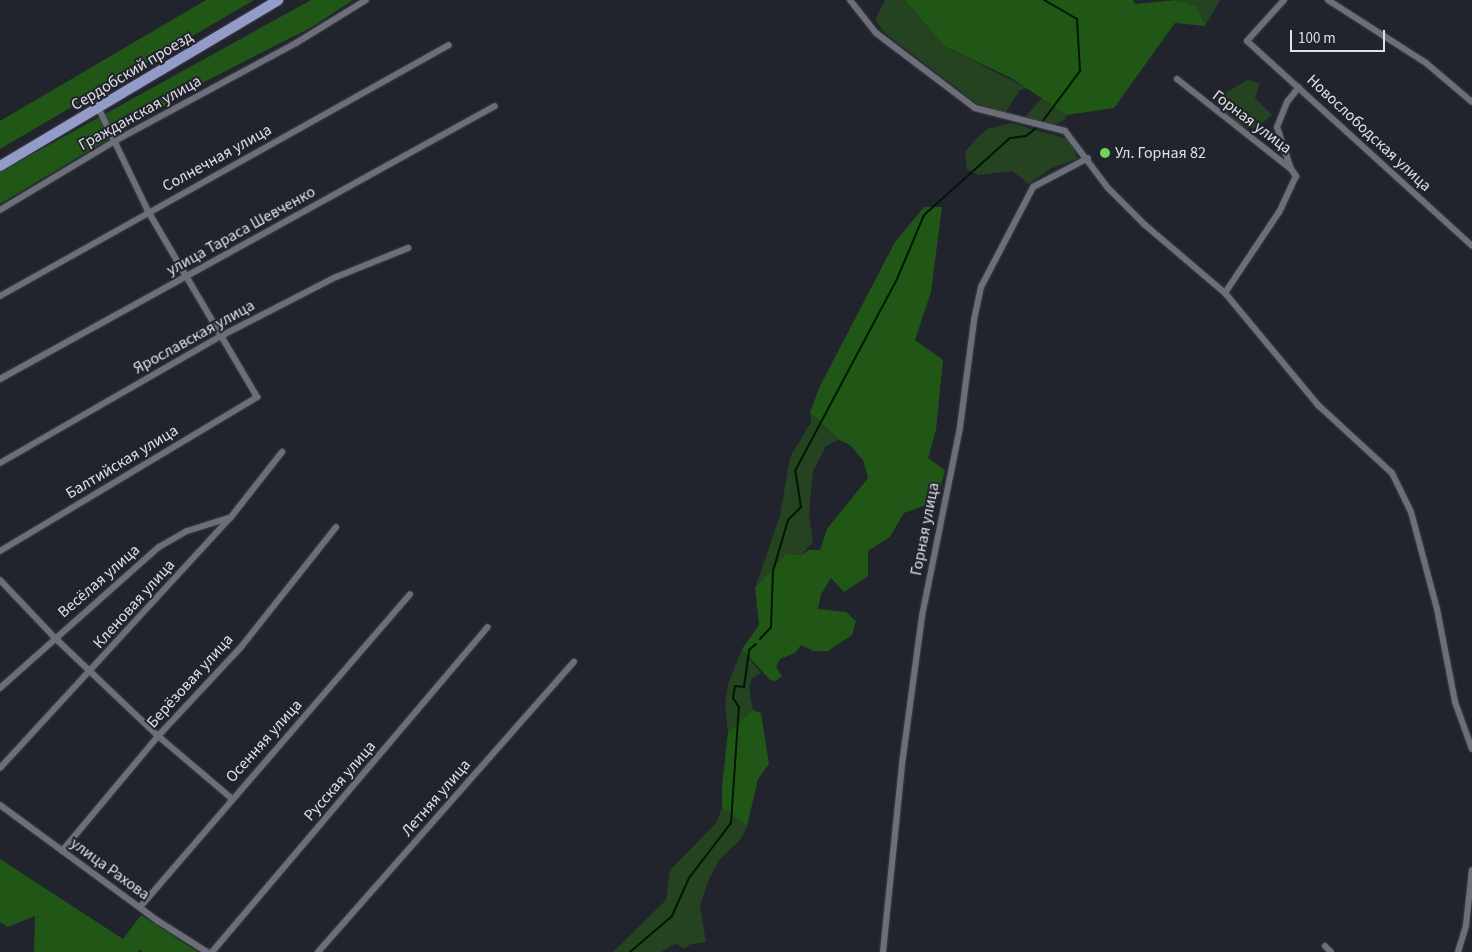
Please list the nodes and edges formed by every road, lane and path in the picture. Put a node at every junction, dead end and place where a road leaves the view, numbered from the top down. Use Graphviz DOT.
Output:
graph roads {
  1 [pos="278,0"];
  2 [pos="366,0"];
  3 [pos="850,0"];
  4 [pos="1284,0"];
  5 [pos="1328,0"];
  6 [pos="449,45"];
  7 [pos="1177,79"];
  8 [pos="1299,88"];
  9 [pos="1472,102"];
  10 [pos="495,106"];
  11 [pos="99,109"];
  12 [pos="113,142"];
  13 [pos="1088,158"];
  14 [pos="0,166"];
  15 [pos="1291,169"];
  16 [pos="0,210"];
  17 [pos="148,211"];
  18 [pos="1471,244"];
  19 [pos="408,248"];
  20 [pos="188,276"];
  21 [pos="1225,293"];
  22 [pos="0,296"];
  23 [pos="223,336"];
  24 [pos="0,379"];
  25 [pos="282,452"];
  26 [pos="0,464"];
  27 [pos="231,517"];
  28 [pos="336,527"];
  29 [pos="0,551"];
  30 [pos="0,580"];
  31 [pos="410,594"];
  32 [pos="488,628"];
  33 [pos="55,638"];
  34 [pos="574,662"];
  35 [pos="92,672"];
  36 [pos="0,688"];
  37 [pos="158,736"];
  38 [pos="1472,749"];
  39 [pos="0,768"];
  40 [pos="232,798"];
  41 [pos="0,805"];
  42 [pos="62,851"];
  43 [pos="1472,870"];
  44 [pos="140,907"];
  45 [pos="1325,946"];
  46 [pos="207,952"];
  47 [pos="212,952"];
  48 [pos="318,952"];
  49 [pos="883,952"];
  50 [pos="1331,952"];
  51 [pos="1458,952"];
  1 -- 11 [label="main road, Сердобский проезд"];
  2 -- 12 [label="street, Гражданская улица"];
  3 -- 13 [label="street"];
  4 -- 8 [label="street, Новослободская улица"];
  5 -- 9 [label="street"];
  6 -- 17 [label="street, Солнечная улица"];
  7 -- 15 [label="street, Горная улица"];
  8 -- 15 [label="street"];
  8 -- 18 [label="street, Новослободская улица"];
  10 -- 20 [label="street, улица Тараса Шевченко"];
  11 -- 12 [label="street"];
  11 -- 14 [label="main road, Сердобский проезд"];
  12 -- 16 [label="street, Гражданская улица"];
  12 -- 17 [label="street"];
  13 -- 21 [label="street"];
  13 -- 49 [label="street, Горная улица"];
  15 -- 21 [label="street, Горная улица"];
  17 -- 20 [label="street"];
  17 -- 22 [label="street, Солнечная улица"];
  19 -- 23 [label="street, Ярославская улица"];
  20 -- 23 [label="street"];
  20 -- 24 [label="street, улица Тараса Шевченко"];
  21 -- 38 [label="street"];
  23 -- 26 [label="street, Ярославская улица"];
  23 -- 29 [label="street, Балтийская улица"];
  25 -- 27 [label="street, Кленовая улица"];
  27 -- 33 [label="street, Весёлая улица"];
  27 -- 35 [label="street, Кленовая улица"];
  28 -- 37 [label="street, Берёзовая улица"];
  30 -- 33 [label="street"];
  31 -- 40 [label="street, Осенняя улица"];
  32 -- 47 [label="street, Русская улица"];
  33 -- 35 [label="street"];
  33 -- 36 [label="street, Весёлая улица"];
  34 -- 48 [label="street, Летняя улица"];
  35 -- 37 [label="street"];
  35 -- 39 [label="street, Кленовая улица"];
  37 -- 40 [label="street"];
  37 -- 42 [label="street, Берёзовая улица"];
  40 -- 44 [label="street, Осенняя улица"];
  41 -- 42 [label="street, улица Рахова"];
  42 -- 44 [label="street, улица Рахова"];
  43 -- 51 [label="street"];
  44 -- 46 [label="street, улица Рахова"];
  45 -- 50 [label="street"];
}
